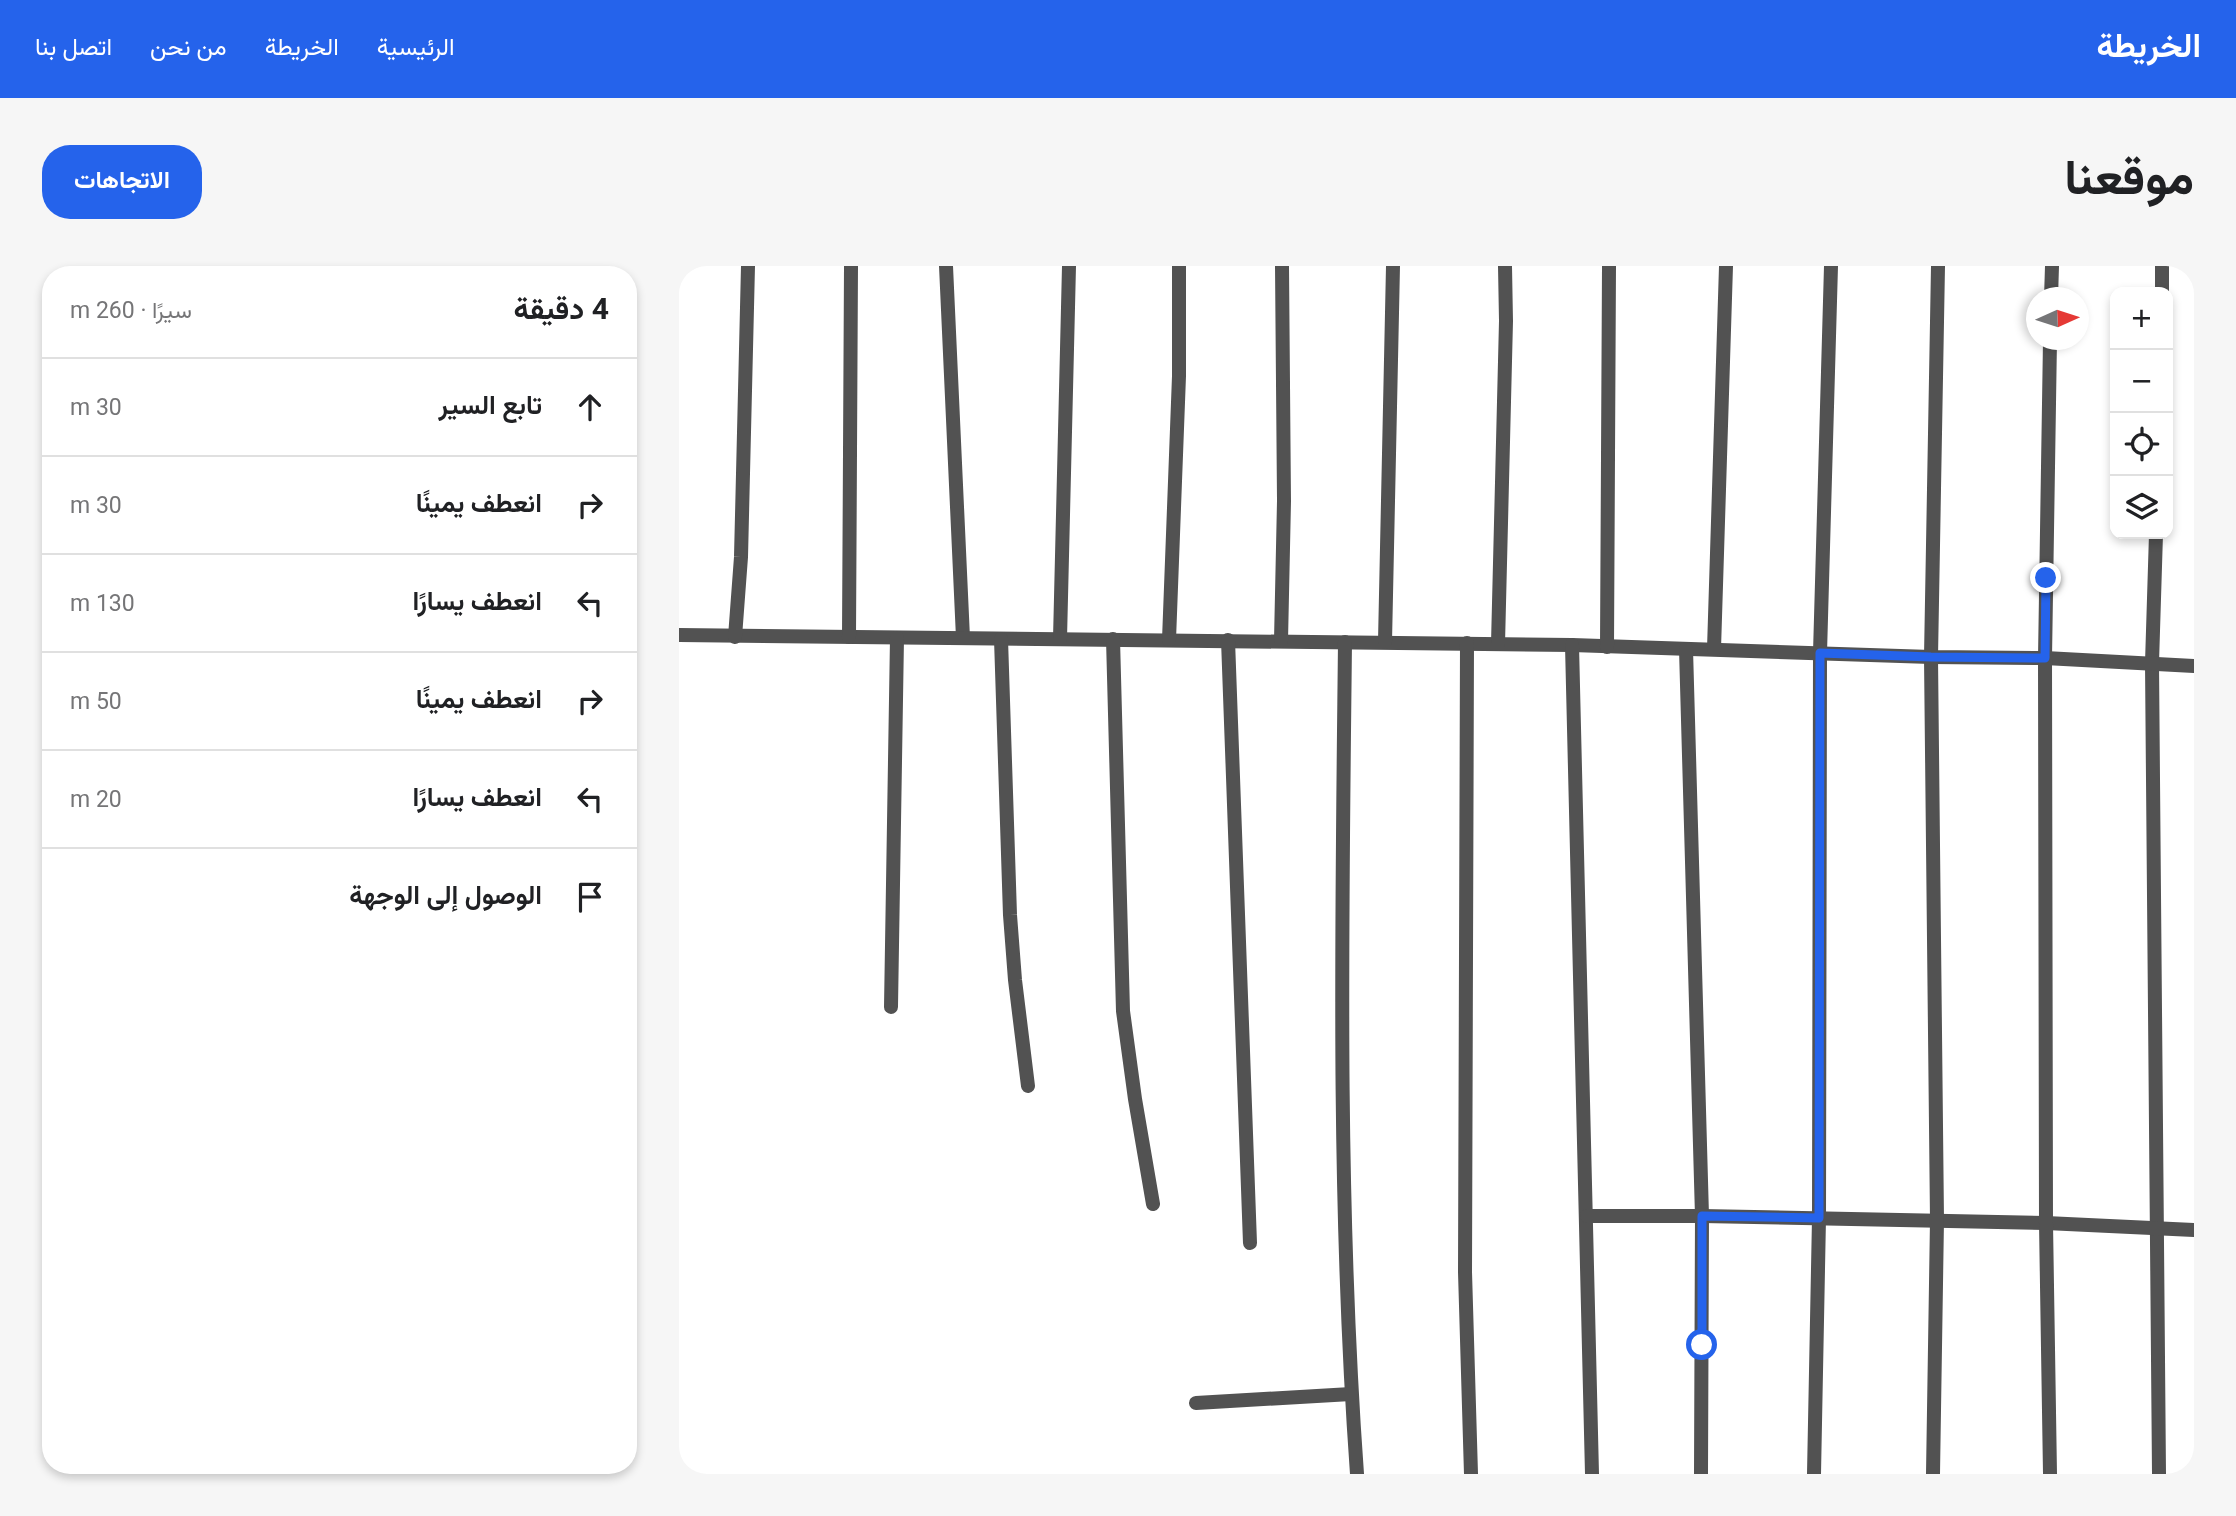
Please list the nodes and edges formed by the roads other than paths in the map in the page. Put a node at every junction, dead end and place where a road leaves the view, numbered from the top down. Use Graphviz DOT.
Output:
graph roads {
  1 [pos="748,266"];
  2 [pos="851,266"];
  3 [pos="946,266"];
  4 [pos="1069,266"];
  5 [pos="1179,266"];
  6 [pos="1282,266"];
  7 [pos="1393,266"];
  8 [pos="1505,266"];
  9 [pos="1609,266"];
  10 [pos="1726,266"];
  11 [pos="1831,266"];
  12 [pos="1938,266"];
  13 [pos="2052,266"];
  14 [pos="2162,266"];
  15 [pos="2051,287"];
  16 [pos="2162,287"];
  17 [pos="2050,350"];
  18 [pos="2155,539"];
  19 [pos="679,635"];
  20 [pos="735,637"];
  21 [pos="849,637"];
  22 [pos="897,638"];
  23 [pos="963,638"];
  24 [pos="1001,639"];
  25 [pos="1060,639"];
  26 [pos="1113,639"];
  27 [pos="1170,640"];
  28 [pos="1228,640"];
  29 [pos="1281,641"];
  30 [pos="1345,642"];
  31 [pos="1385,642"];
  32 [pos="1467,643"];
  33 [pos="1498,644"];
  34 [pos="1572,645"];
  35 [pos="1607,647"];
  36 [pos="1686,649"];
  37 [pos="1714,649"];
  38 [pos="1820,653"];
  39 [pos="1931,657"];
  40 [pos="2045,658"];
  41 [pos="2152,663"];
  42 [pos="2194,666"];
  43 [pos="891,1007"];
  44 [pos="1028,1086"];
  45 [pos="1153,1204"];
  46 [pos="1587,1216"];
  47 [pos="1702,1216"];
  48 [pos="1819,1218"];
  49 [pos="1937,1220"];
  50 [pos="2046,1223"];
  51 [pos="2156,1229"];
  52 [pos="2194,1230"];
  53 [pos="1250,1243"];
  54 [pos="1351,1394"];
  55 [pos="1196,1404"];
  56 [pos="1357,1474"];
  57 [pos="1471,1474"];
  58 [pos="1593,1474"];
  59 [pos="1701,1474"];
  60 [pos="1814,1474"];
  61 [pos="1933,1474"];
  62 [pos="2050,1474"];
  63 [pos="2159,1474"];
  1 -- 20 [label="street"];
  2 -- 21 [label="street"];
  3 -- 23 [label="street"];
  4 -- 25 [label="street"];
  5 -- 27 [label="street"];
  6 -- 29 [label="street"];
  7 -- 31 [label="street"];
  8 -- 33 [label="street"];
  9 -- 35 [label="street"];
  10 -- 37 [label="street"];
  11 -- 38 [label="street"];
  12 -- 39 [label="street"];
  13 -- 15 [label="street"];
  14 -- 16 [label="street"];
  17 -- 40 [label="street"];
  18 -- 41 [label="street"];
  19 -- 20 [label="street"];
  20 -- 21 [label="street"];
  21 -- 22 [label="street"];
  22 -- 23 [label="street"];
  22 -- 43 [label="street"];
  23 -- 24 [label="street"];
  24 -- 25 [label="street"];
  24 -- 44 [label="street"];
  25 -- 26 [label="street"];
  26 -- 27 [label="street"];
  26 -- 45 [label="street"];
  27 -- 28 [label="street"];
  28 -- 29 [label="street"];
  28 -- 53 [label="street"];
  29 -- 30 [label="street"];
  30 -- 31 [label="street"];
  30 -- 54 [label="street"];
  31 -- 32 [label="street"];
  32 -- 33 [label="street"];
  32 -- 57 [label="street"];
  33 -- 34 [label="street"];
  34 -- 35 [label="street"];
  34 -- 46 [label="street"];
  35 -- 36 [label="street"];
  36 -- 37 [label="street"];
  36 -- 47 [label="street"];
  37 -- 38 [label="street"];
  38 -- 39 [label="street"];
  38 -- 48 [label="street"];
  39 -- 40 [label="street"];
  39 -- 49 [label="street"];
  40 -- 41 [label="street"];
  40 -- 50 [label="street"];
  41 -- 42 [label="street"];
  41 -- 51 [label="street"];
  46 -- 47 [label="street"];
  46 -- 58 [label="street"];
  47 -- 48 [label="street"];
  47 -- 59 [label="street"];
  48 -- 49 [label="street"];
  48 -- 60 [label="street"];
  49 -- 50 [label="street"];
  49 -- 61 [label="street"];
  50 -- 51 [label="street"];
  50 -- 62 [label="street"];
  51 -- 52 [label="street"];
  51 -- 63 [label="street"];
  54 -- 55 [label="street"];
  54 -- 56 [label="street"];
}
